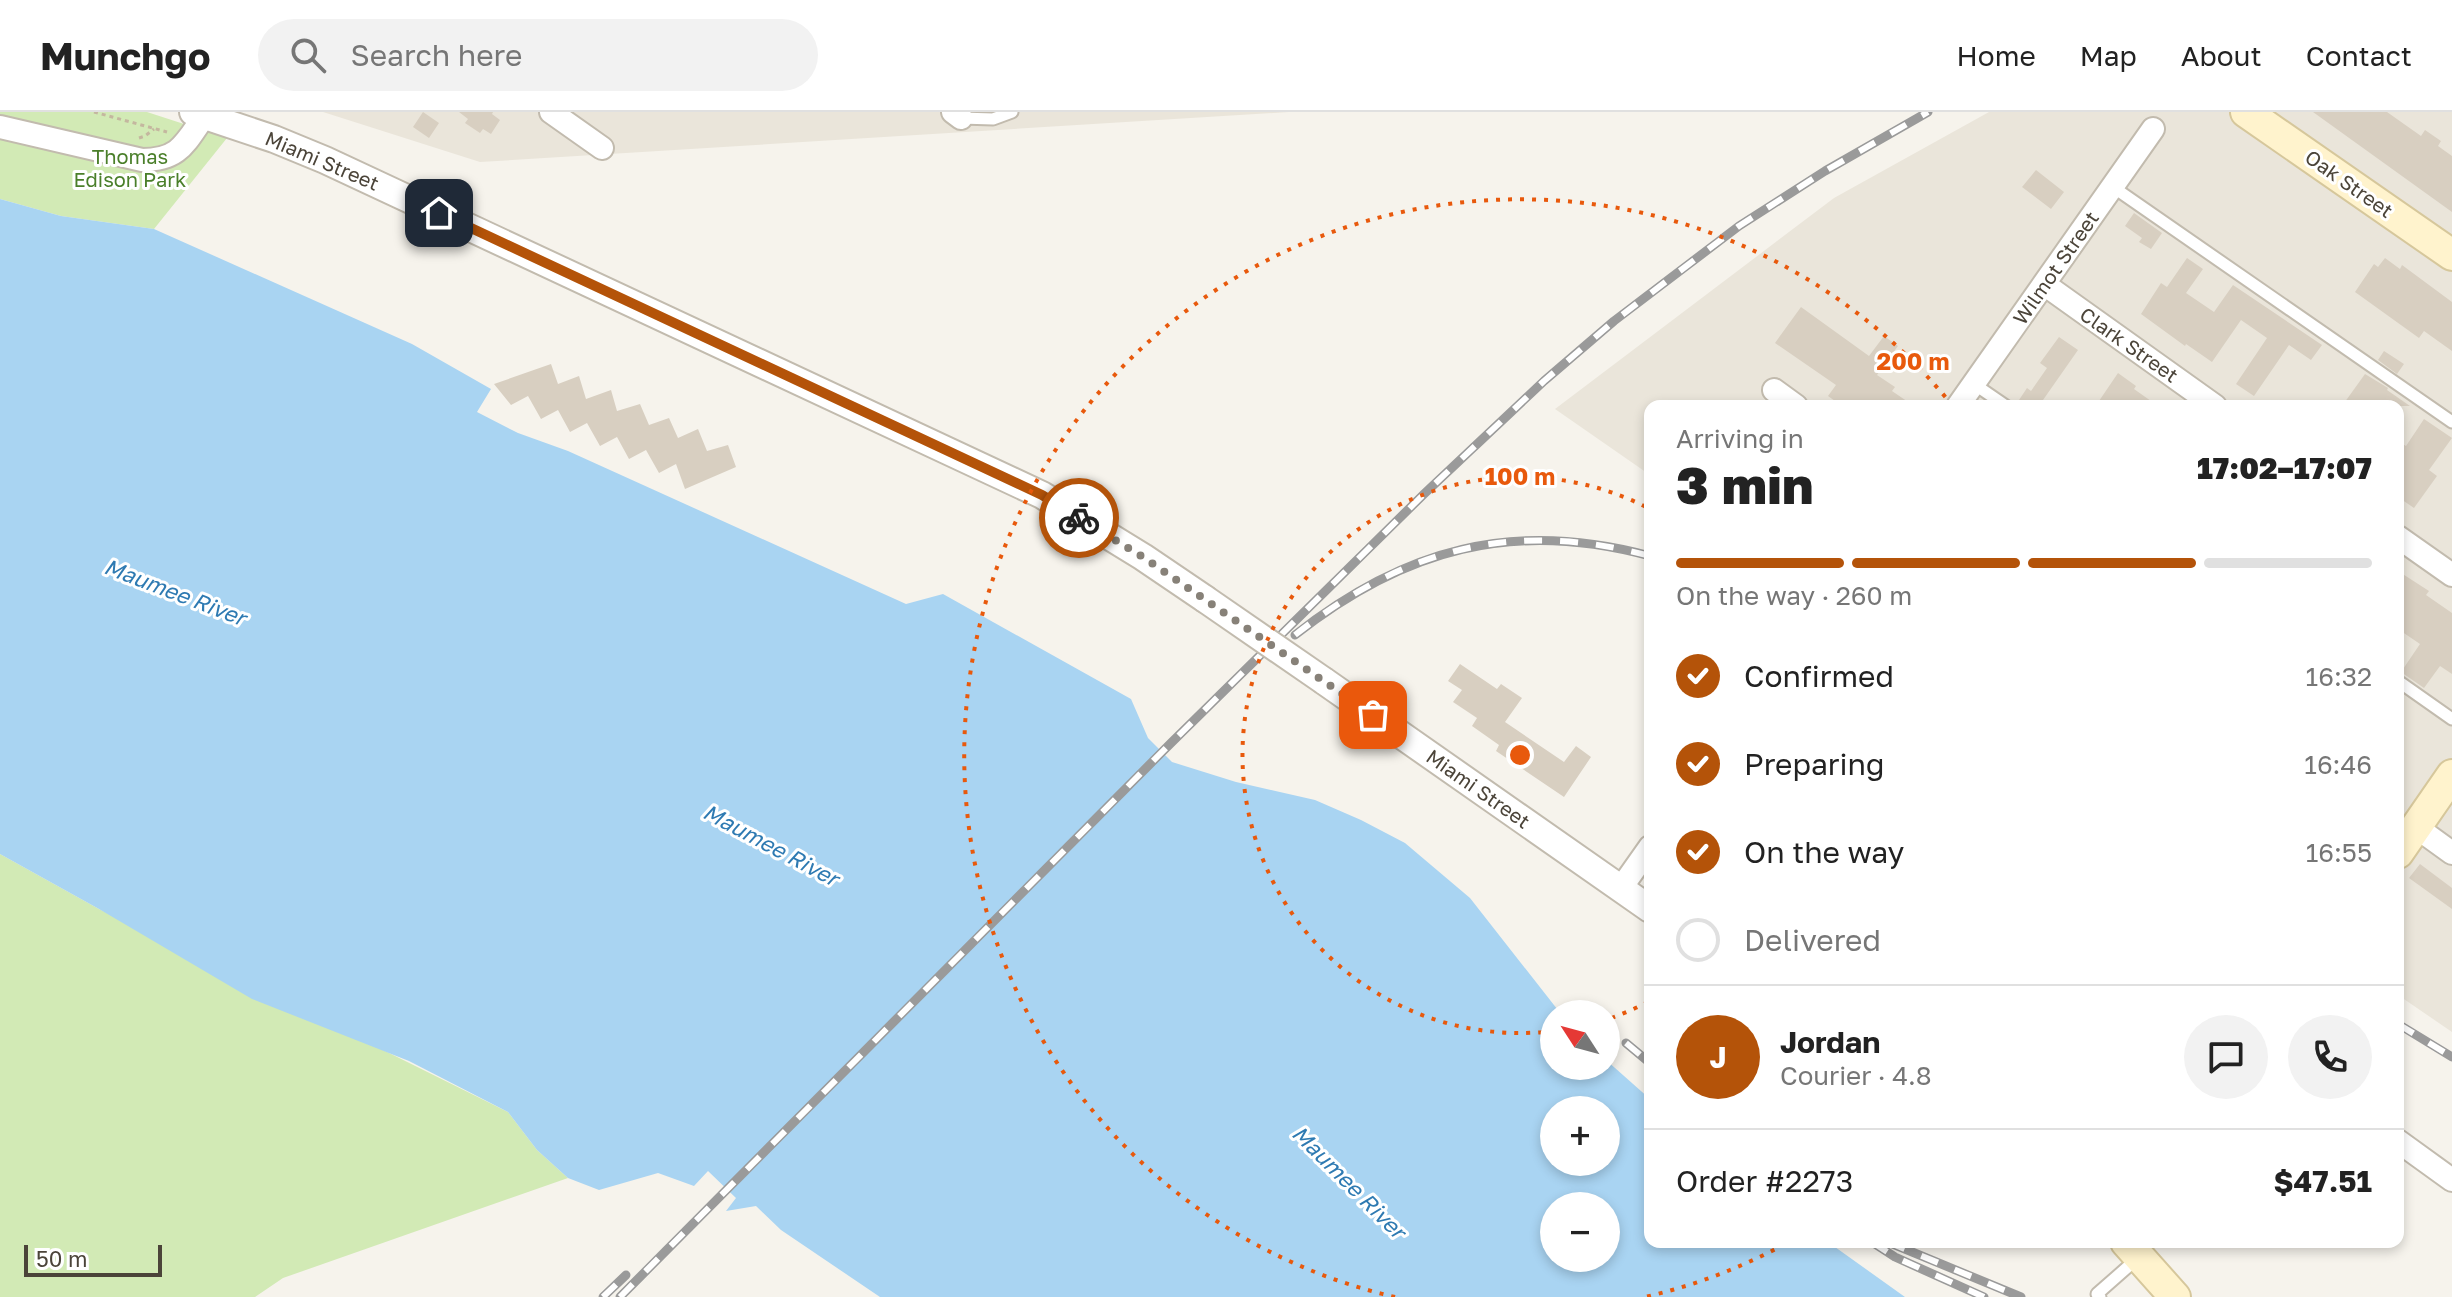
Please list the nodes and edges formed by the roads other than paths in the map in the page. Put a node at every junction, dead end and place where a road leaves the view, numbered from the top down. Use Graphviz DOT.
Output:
graph roads {
  1 [pos="551,112"];
  2 [pos="1012,112"];
  3 [pos="2246,112"];
  4 [pos="202,113"];
  5 [pos="957,115"];
  6 [pos="0,127"];
  7 [pos="2153,129"];
  8 [pos="602,148"];
  9 [pos="2113,187"];
  10 [pos="2452,255"];
  11 [pos="2044,284"];
  12 [pos="1974,384"];
  13 [pos="1774,390"];
  14 [pos="1788,400"];
  15 [pos="1962,400"];
  16 [pos="1997,400"];
  17 [pos="2207,400"];
  18 [pos="2452,422"];
  19 [pos="2404,541"];
  20 [pos="2452,575"];
  21 [pos="2404,685"];
  22 [pos="2452,719"];
  23 [pos="2452,775"];
  24 [pos="2405,836"];
  25 [pos="2452,853"];
  26 [pos="1644,855"];
  27 [pos="1621,888"];
  28 [pos="1644,905"];
  29 [pos="2404,1145"];
  30 [pos="2452,1180"];
  31 [pos="2133,1249"];
  32 [pos="2100,1297"];
  33 [pos="2175,1297"];
  1 -- 8 [label="street"];
  2 -- 5 [label="lane"];
  3 -- 10 [label="main road, Oak Street"];
  4 -- 6 [label="street"];
  4 -- 27 [label="street, Miami Street, bridge"];
  7 -- 9 [label="street, Wilmot Street"];
  9 -- 11 [label="street, Wilmot Street"];
  9 -- 18 [label="lane"];
  11 -- 12 [label="street, Wilmot Street"];
  11 -- 17 [label="street, Clark Street"];
  12 -- 15 [label="street, Wilmot Street"];
  12 -- 16 [label="lane"];
  13 -- 14 [label="street"];
  19 -- 20 [label="street"];
  21 -- 22 [label="lane"];
  23 -- 24 [label="main road"];
  24 -- 25 [label="street"];
  26 -- 27 [label="street"];
  27 -- 28 [label="street, Miami Street"];
  29 -- 30 [label="street"];
  31 -- 32 [label="lane"];
  31 -- 33 [label="main road"];
}
